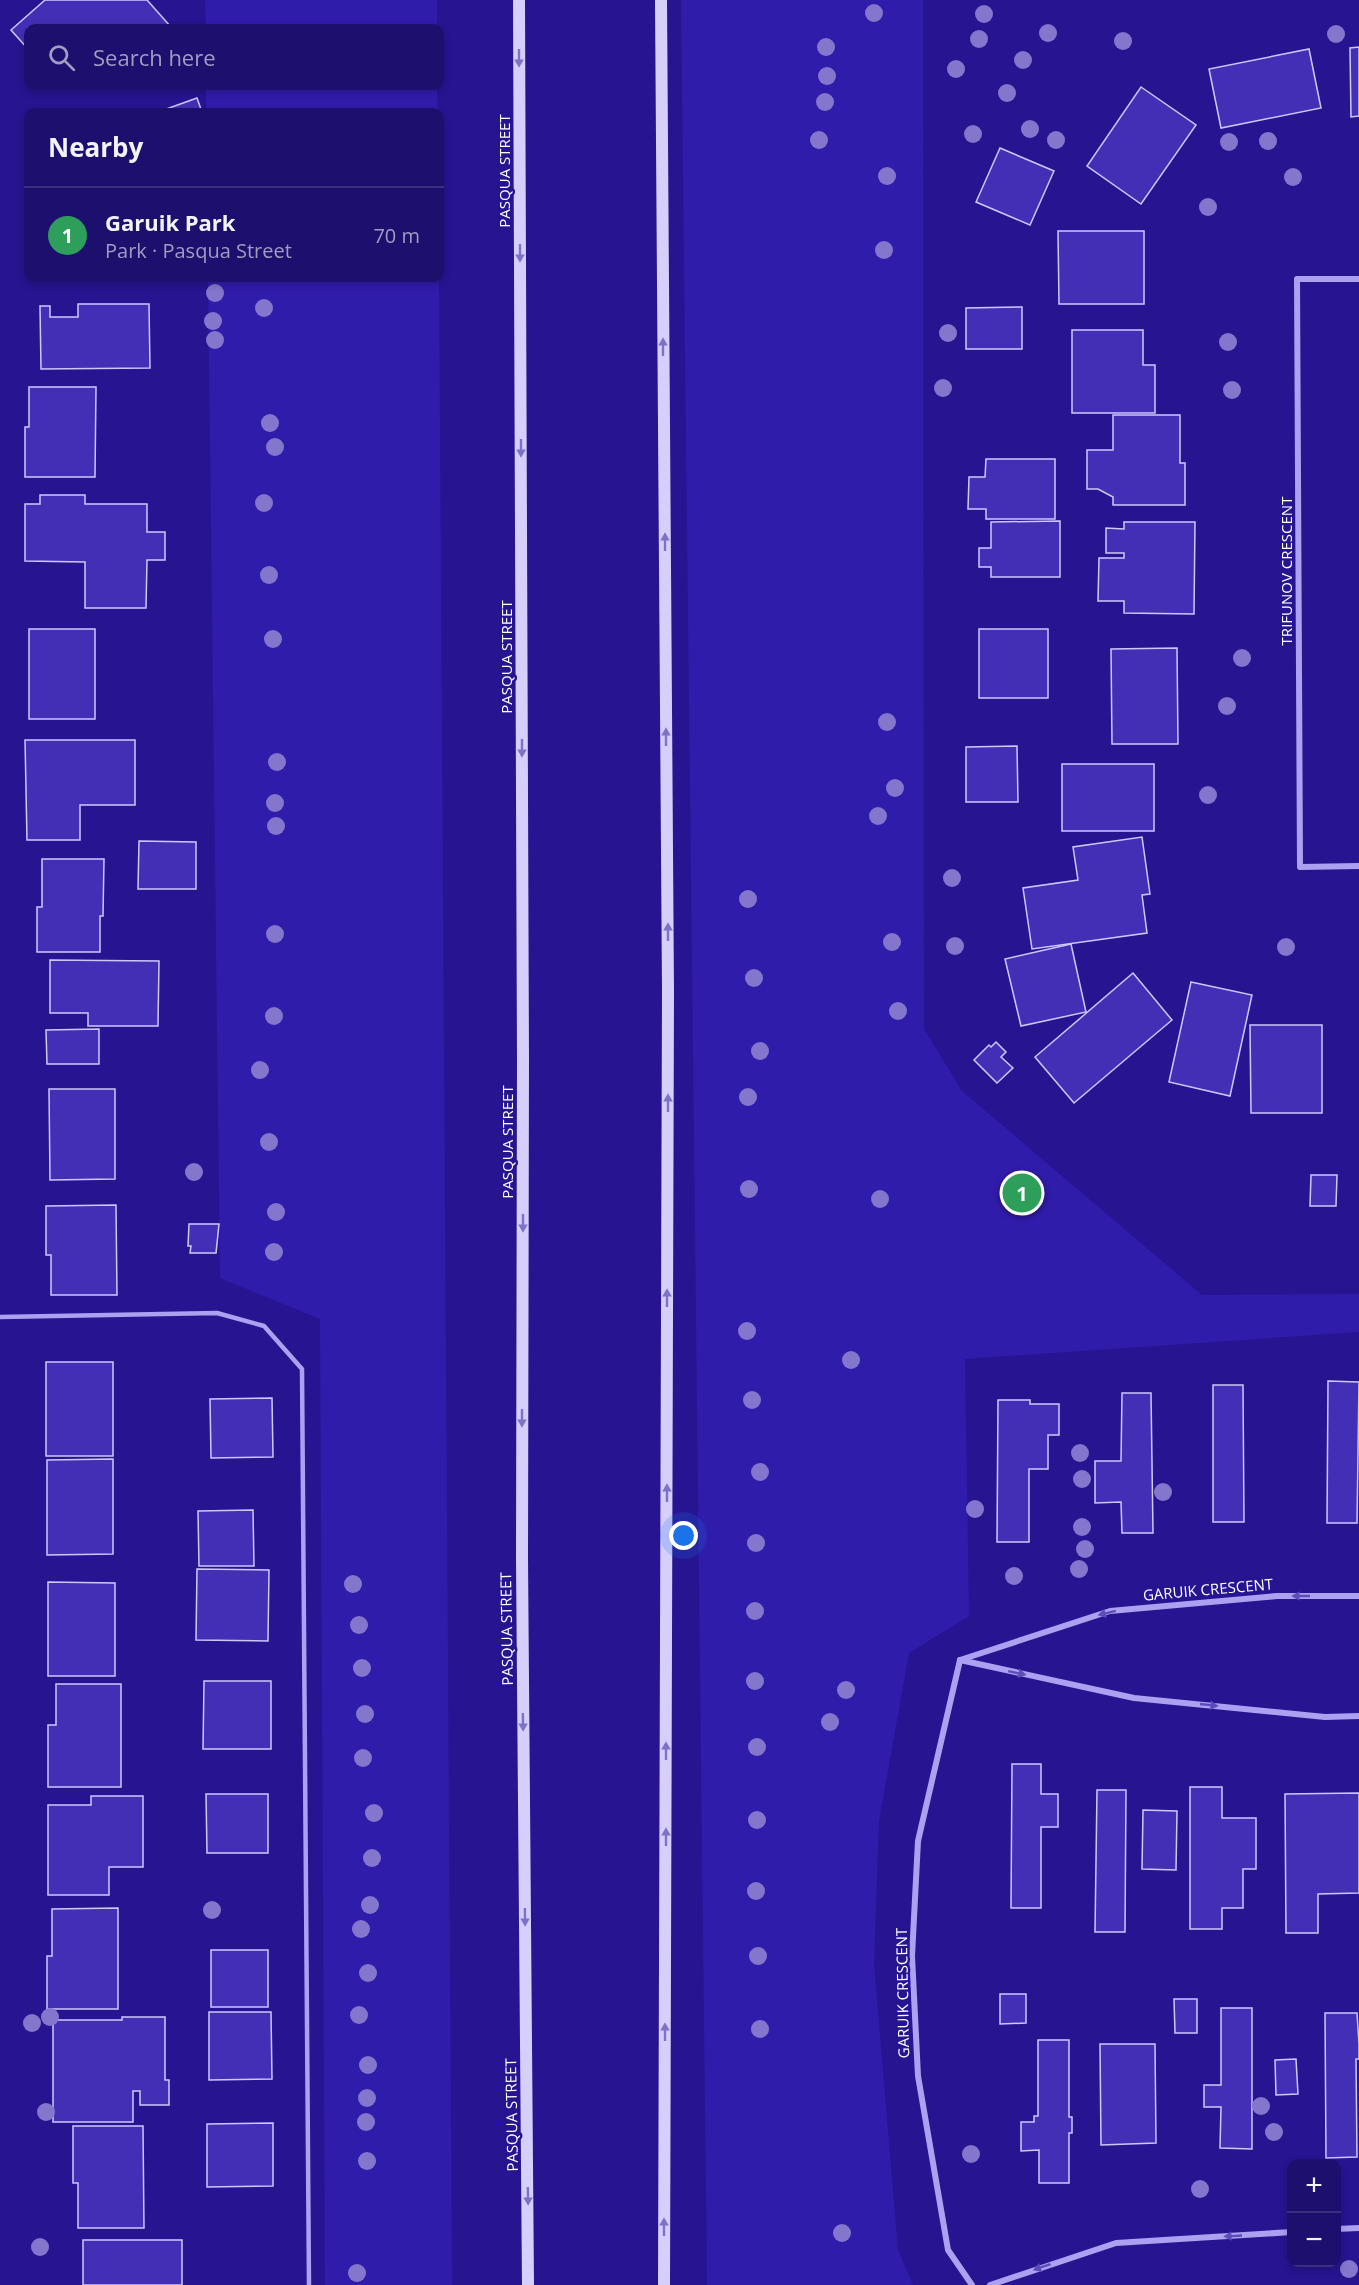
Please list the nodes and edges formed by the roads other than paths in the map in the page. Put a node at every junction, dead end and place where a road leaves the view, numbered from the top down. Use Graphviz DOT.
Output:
graph roads {
  1 [pos="519,0"];
  2 [pos="661,0"];
  3 [pos="1359,279"];
  4 [pos="1359,866"];
  5 [pos="0,1317"];
  6 [pos="1359,1596"];
  7 [pos="960,1660"];
  8 [pos="1359,1716"];
  9 [pos="1359,2228"];
  10 [pos="1341,2229"];
  11 [pos="1287,2232"];
  12 [pos="309,2285"];
  13 [pos="528,2285"];
  14 [pos="664,2285"];
  15 [pos="972,2285"];
  16 [pos="990,2285"];
  1 -- 13 [label="main road, PASQUA STREET, one-way"];
  14 -- 2 [label="main road, one-way"];
  3 -- 4 [label="street, TRIFUNOV CRESCENT"];
  5 -- 12 [label="lane"];
  6 -- 7 [label="street, GARUIK CRESCENT, one-way"];
  7 -- 8 [label="street, one-way"];
  7 -- 15 [label="street, GARUIK CRESCENT"];
  9 -- 10 [label="street"];
  11 -- 16 [label="street, one-way"];
}
